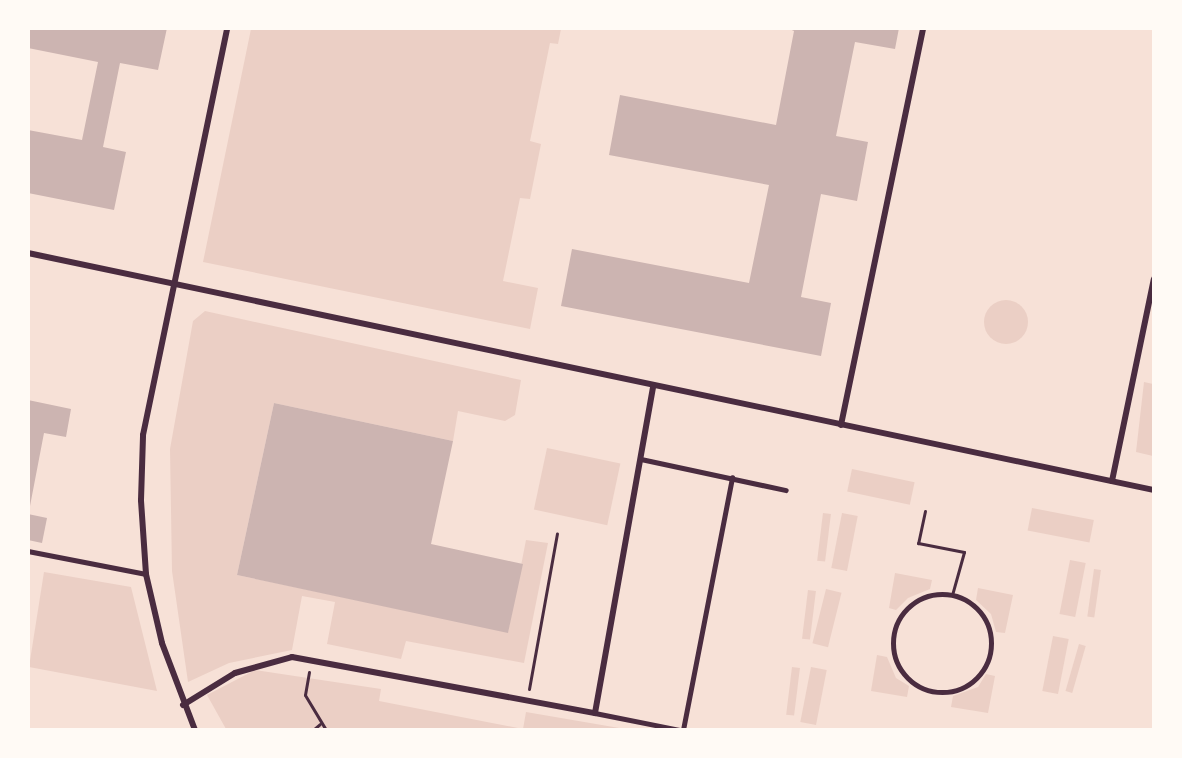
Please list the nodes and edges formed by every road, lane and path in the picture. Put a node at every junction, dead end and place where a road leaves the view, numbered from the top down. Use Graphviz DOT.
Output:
graph roads {
  1 [pos="227,28"];
  2 [pos="923,28"];
  3 [pos="28,253"];
  4 [pos="1154,279"];
  5 [pos="174,283"];
  6 [pos="653,387"];
  7 [pos="841,425"];
  8 [pos="641,459"];
  9 [pos="732,478"];
  10 [pos="1112,481"];
  11 [pos="786,490"];
  12 [pos="1154,490"];
  13 [pos="925,511"];
  14 [pos="557,533"];
  15 [pos="28,550"];
  16 [pos="146,574"];
  17 [pos="952,595"];
  18 [pos="311,659"];
  19 [pos="527,700"];
  20 [pos="183,705"];
  21 [pos="596,713"];
  22 [pos="320,724"];
  23 [pos="195,729"];
  24 [pos="313,729"];
  25 [pos="326,729"];
  26 [pos="682,729"];
  1 -- 5 [label="street"];
  2 -- 7 [label="street"];
  3 -- 5 [label="street"];
  4 -- 10 [label="street"];
  5 -- 6 [label="street"];
  5 -- 16 [label="street"];
  6 -- 7 [label="street"];
  6 -- 8 [label="street"];
  7 -- 10 [label="street"];
  8 -- 9 [label="lane"];
  8 -- 21 [label="street"];
  9 -- 11 [label="lane"];
  9 -- 26 [label="lane"];
  10 -- 12 [label="street"];
  13 -- 17 [label="path"];
  14 -- 19 [label="path"];
  15 -- 16 [label="lane"];
  16 -- 20 [label="street"];
  17 -- 17 [label="street"];
  18 -- 19 [label="street"];
  18 -- 20 [label="street"];
  18 -- 22 [label="path"];
  19 -- 21 [label="street"];
  20 -- 23 [label="street"];
  21 -- 26 [label="lane"];
  22 -- 24 [label="path"];
  22 -- 25 [label="path"];
}
